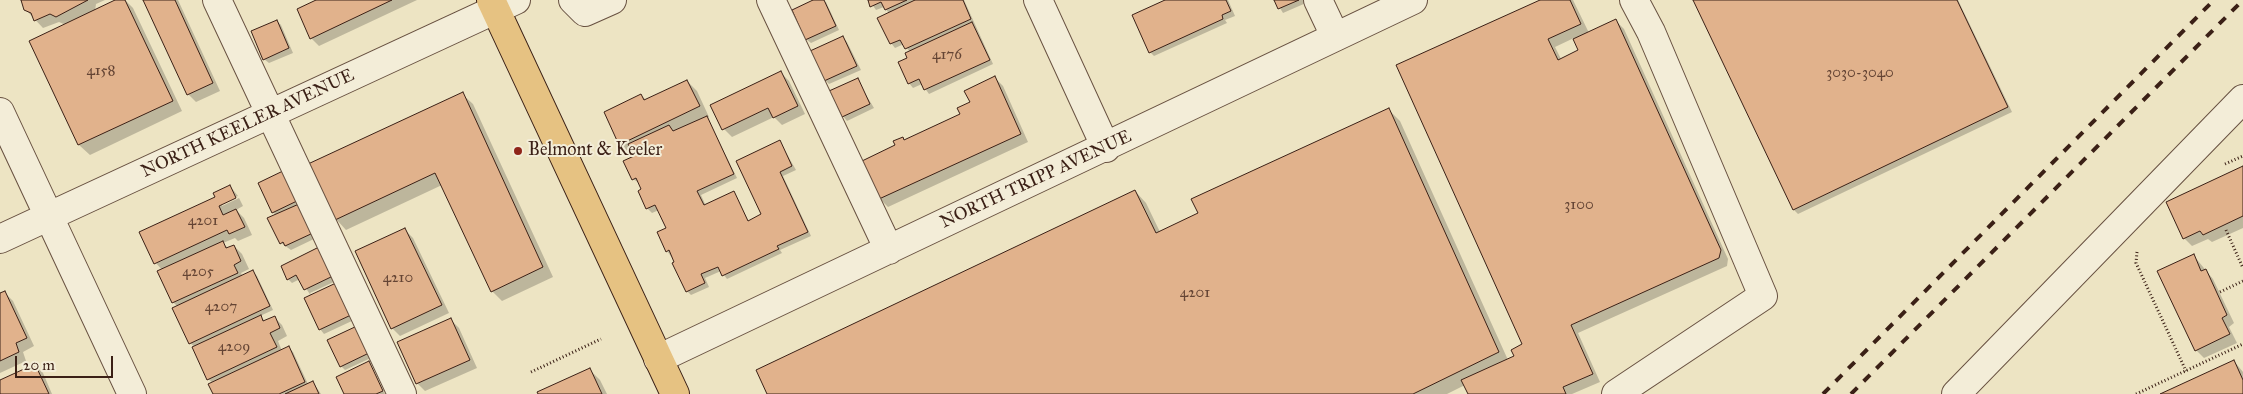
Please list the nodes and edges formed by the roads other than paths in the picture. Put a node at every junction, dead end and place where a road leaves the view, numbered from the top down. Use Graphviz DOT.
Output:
graph roads {
  1 [pos="217,0"];
  2 [pos="573,0"];
  3 [pos="612,0"];
  4 [pos="772,0"];
  5 [pos="1038,0"];
  6 [pos="1318,0"];
  7 [pos="1413,0"];
  8 [pos="1634,0"];
  9 [pos="501,3"];
  10 [pos="1335,36"];
  11 [pos="2243,99"];
  12 [pos="0,112"];
  13 [pos="270,114"];
  14 [pos="1106,148"];
  15 [pos="49,216"];
  16 [pos="0,239"];
  17 [pos="889,250"];
  18 [pos="658,359"];
  19 [pos="132,394"];
  20 [pos="402,394"];
  21 [pos="675,394"];
  22 [pos="1616,394"];
  23 [pos="1956,394"];
  1 -- 13 [label="street"];
  2 -- 3 [label="street"];
  4 -- 17 [label="street"];
  5 -- 14 [label="street"];
  6 -- 10 [label="street"];
  7 -- 10 [label="street, NORTH TRIPP AVENUE"];
  8 -- 22 [label="street"];
  9 -- 13 [label="street, NORTH KEELER AVENUE"];
  9 -- 18 [label="main road"];
  10 -- 14 [label="street, NORTH TRIPP AVENUE"];
  11 -- 23 [label="street"];
  12 -- 15 [label="street"];
  13 -- 15 [label="street, NORTH KEELER AVENUE"];
  13 -- 20 [label="street"];
  14 -- 17 [label="street, NORTH TRIPP AVENUE"];
  15 -- 16 [label="street, NORTH KEELER AVENUE"];
  15 -- 19 [label="street"];
  17 -- 18 [label="street, NORTH TRIPP AVENUE"];
  18 -- 21 [label="main road"];
}
